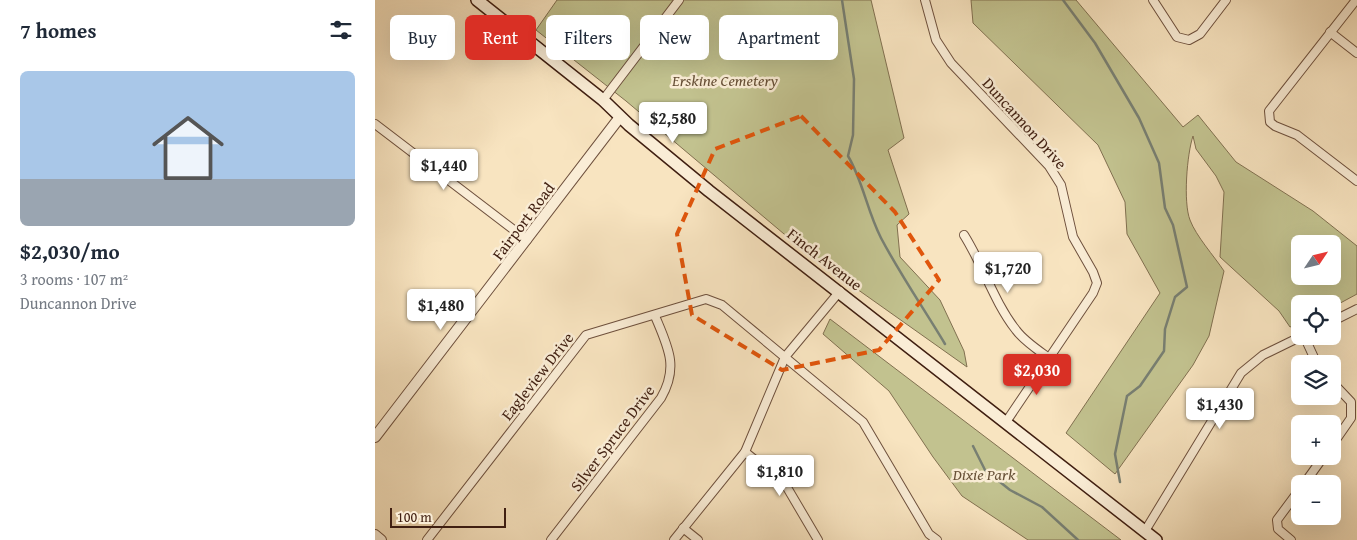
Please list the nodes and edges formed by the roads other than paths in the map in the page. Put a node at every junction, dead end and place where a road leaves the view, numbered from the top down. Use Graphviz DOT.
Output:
graph roads {
  1 [pos="477,0"];
  2 [pos="679,0"];
  3 [pos="925,0"];
  4 [pos="1153,0"];
  5 [pos="1226,0"];
  6 [pos="1356,0"];
  7 [pos="1330,32"];
  8 [pos="1357,53"];
  9 [pos="603,100"];
  10 [pos="620,117"];
  11 [pos="375,124"];
  12 [pos="1357,181"];
  13 [pos="964,235"];
  14 [pos="527,240"];
  15 [pos="840,291"];
  16 [pos="1357,309"];
  17 [pos="655,316"];
  18 [pos="1341,317"];
  19 [pos="1291,342"];
  20 [pos="785,357"];
  21 [pos="1049,358"];
  22 [pos="1341,391"];
  23 [pos="1006,422"];
  24 [pos="1341,432"];
  25 [pos="375,437"];
  26 [pos="745,452"];
  27 [pos="1291,501"];
  28 [pos="683,528"];
  29 [pos="1145,531"];
  30 [pos="375,536"];
  31 [pos="381,540"];
  32 [pos="427,540"];
  33 [pos="551,540"];
  34 [pos="675,540"];
  35 [pos="698,540"];
  36 [pos="818,540"];
  37 [pos="937,540"];
  38 [pos="1156,540"];
  39 [pos="1291,540"];
  1 -- 9 [label="main road, Finch Avenue"];
  2 -- 9 [label="street"];
  3 -- 21 [label="street, Duncannon Drive"];
  4 -- 5 [label="street"];
  6 -- 7 [label="street"];
  7 -- 8 [label="street"];
  7 -- 12 [label="street"];
  9 -- 10 [label="main road, Finch Avenue"];
  10 -- 14 [label="street, Fairport Road"];
  10 -- 15 [label="main road, Finch Avenue"];
  11 -- 14 [label="street"];
  13 -- 21 [label="street"];
  14 -- 25 [label="street, Fairport Road"];
  15 -- 20 [label="street"];
  15 -- 23 [label="main road, Finch Avenue"];
  16 -- 18 [label="street"];
  17 -- 20 [label="street, Eagleview Drive"];
  17 -- 32 [label="street, Eagleview Drive"];
  17 -- 33 [label="street, Silver Spruce Drive"];
  19 -- 29 [label="street"];
  20 -- 26 [label="street"];
  20 -- 37 [label="street, Eagleview Drive"];
  21 -- 23 [label="street, Duncannon Drive"];
  22 -- 24 [label="street"];
  23 -- 29 [label="main road, Finch Avenue"];
  26 -- 28 [label="street"];
  26 -- 36 [label="street"];
  27 -- 39 [label="street"];
  28 -- 34 [label="street"];
  28 -- 35 [label="street"];
  29 -- 38 [label="main road, Finch Avenue"];
  30 -- 31 [label="street"];
}
